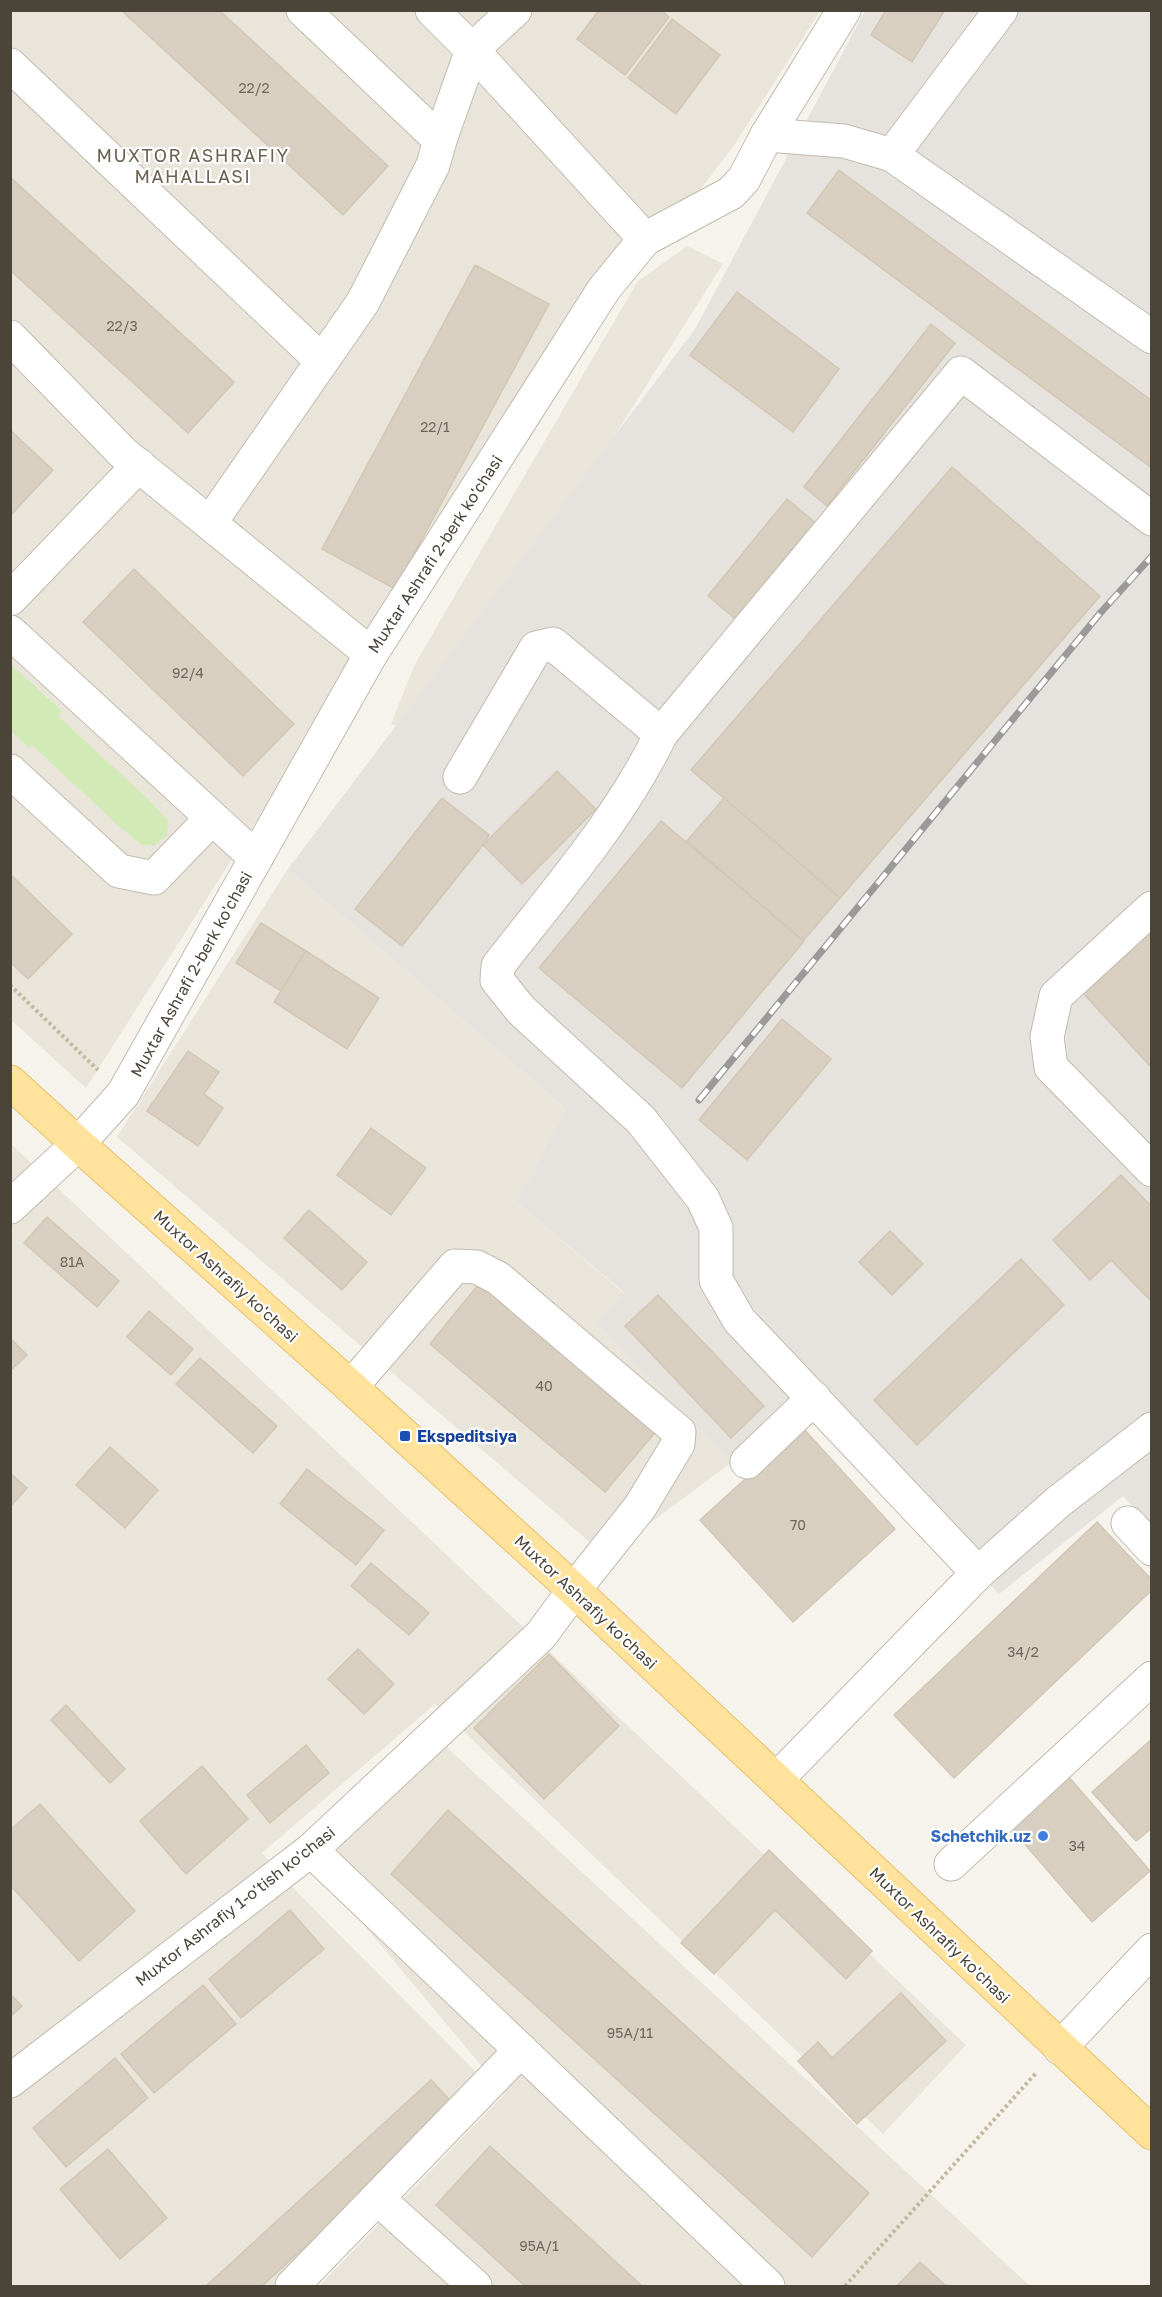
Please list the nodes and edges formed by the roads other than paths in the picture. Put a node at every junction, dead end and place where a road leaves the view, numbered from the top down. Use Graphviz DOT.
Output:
graph roads {
  1 [pos="303,10"];
  2 [pos="432,10"];
  3 [pos="515,10"];
  4 [pos="844,10"];
  5 [pos="1001,10"];
  6 [pos="472,50"];
  7 [pos="10,64"];
  8 [pos="767,135"];
  9 [pos="440,140"];
  10 [pos="892,155"];
  11 [pos="645,239"];
  12 [pos="1152,337"];
  13 [pos="10,338"];
  14 [pos="322,361"];
  15 [pos="139,465"];
  16 [pos="1152,519"];
  17 [pos="210,523"];
  18 [pos="10,599"];
  19 [pos="10,632"];
  20 [pos="370,654"];
  21 [pos="661,734"];
  22 [pos="10,771"];
  23 [pos="460,777"];
  24 [pos="212,818"];
  25 [pos="256,858"];
  26 [pos="1152,908"];
  27 [pos="10,1082"];
  28 [pos="78,1144"];
  29 [pos="1152,1170"];
  30 [pos="10,1207"];
  31 [pos="351,1387"];
  32 [pos="814,1398"];
  33 [pos="1152,1429"];
  34 [pos="747,1462"];
  35 [pos="1128,1523"];
  36 [pos="1152,1549"];
  37 [pos="978,1573"];
  38 [pos="574,1590"];
  39 [pos="1152,1678"];
  40 [pos="777,1779"];
  41 [pos="311,1850"];
  42 [pos="951,1864"];
  43 [pos="1152,1950"];
  44 [pos="1060,2048"];
  45 [pos="521,2050"];
  46 [pos="10,2081"];
  47 [pos="1152,2133"];
  48 [pos="378,2199"];
  49 [pos="292,2286"];
  50 [pos="475,2286"];
  51 [pos="768,2286"];
  1 -- 9 [label="street"];
  2 -- 6 [label="street"];
  3 -- 6 [label="street"];
  4 -- 8 [label="street, Muxtar Ashrafi 2-berk ko'chasi"];
  5 -- 10 [label="street"];
  6 -- 9 [label="street"];
  6 -- 11 [label="street"];
  7 -- 14 [label="street"];
  8 -- 10 [label="street"];
  8 -- 11 [label="street, Muxtar Ashrafi 2-berk ko'chasi"];
  9 -- 14 [label="street"];
  10 -- 12 [label="street"];
  11 -- 20 [label="street, Muxtar Ashrafi 2-berk ko'chasi"];
  13 -- 15 [label="street"];
  14 -- 17 [label="street"];
  15 -- 17 [label="street"];
  15 -- 18 [label="street"];
  16 -- 21 [label="street"];
  17 -- 20 [label="street"];
  19 -- 24 [label="street"];
  20 -- 25 [label="street, Muxtar Ashrafi 2-berk ko'chasi"];
  21 -- 23 [label="street"];
  21 -- 32 [label="street"];
  22 -- 24 [label="street"];
  24 -- 25 [label="street"];
  25 -- 28 [label="street, Muxtar Ashrafi 2-berk ko'chasi"];
  26 -- 29 [label="street"];
  27 -- 28 [label="main road, Muxtor Ashrafiy ko'chasi"];
  28 -- 30 [label="street, Muxtar Ashrafi 2-berk ko'chasi"];
  28 -- 31 [label="main road, Muxtor Ashrafiy ko'chasi"];
  31 -- 38 [label="main road, Muxtor Ashrafiy ko'chasi"];
  31 -- 38 [label="street, Muxtor Ashrafiy 1-o'tish ko'chasi"];
  32 -- 34 [label="street"];
  32 -- 37 [label="street"];
  33 -- 37 [label="street"];
  35 -- 36 [label="street"];
  37 -- 40 [label="street"];
  38 -- 40 [label="main road, Muxtor Ashrafiy ko'chasi"];
  38 -- 41 [label="street, Muxtor Ashrafiy 1-o'tish ko'chasi"];
  39 -- 42 [label="street"];
  40 -- 44 [label="main road, Muxtor Ashrafiy ko'chasi"];
  41 -- 45 [label="street"];
  41 -- 46 [label="street, Muxtor Ashrafiy 1-o'tish ko'chasi"];
  43 -- 44 [label="street"];
  44 -- 47 [label="main road, Muxtor Ashrafiy ko'chasi"];
  45 -- 48 [label="street"];
  45 -- 51 [label="street"];
  48 -- 49 [label="street"];
  48 -- 50 [label="street"];
}
